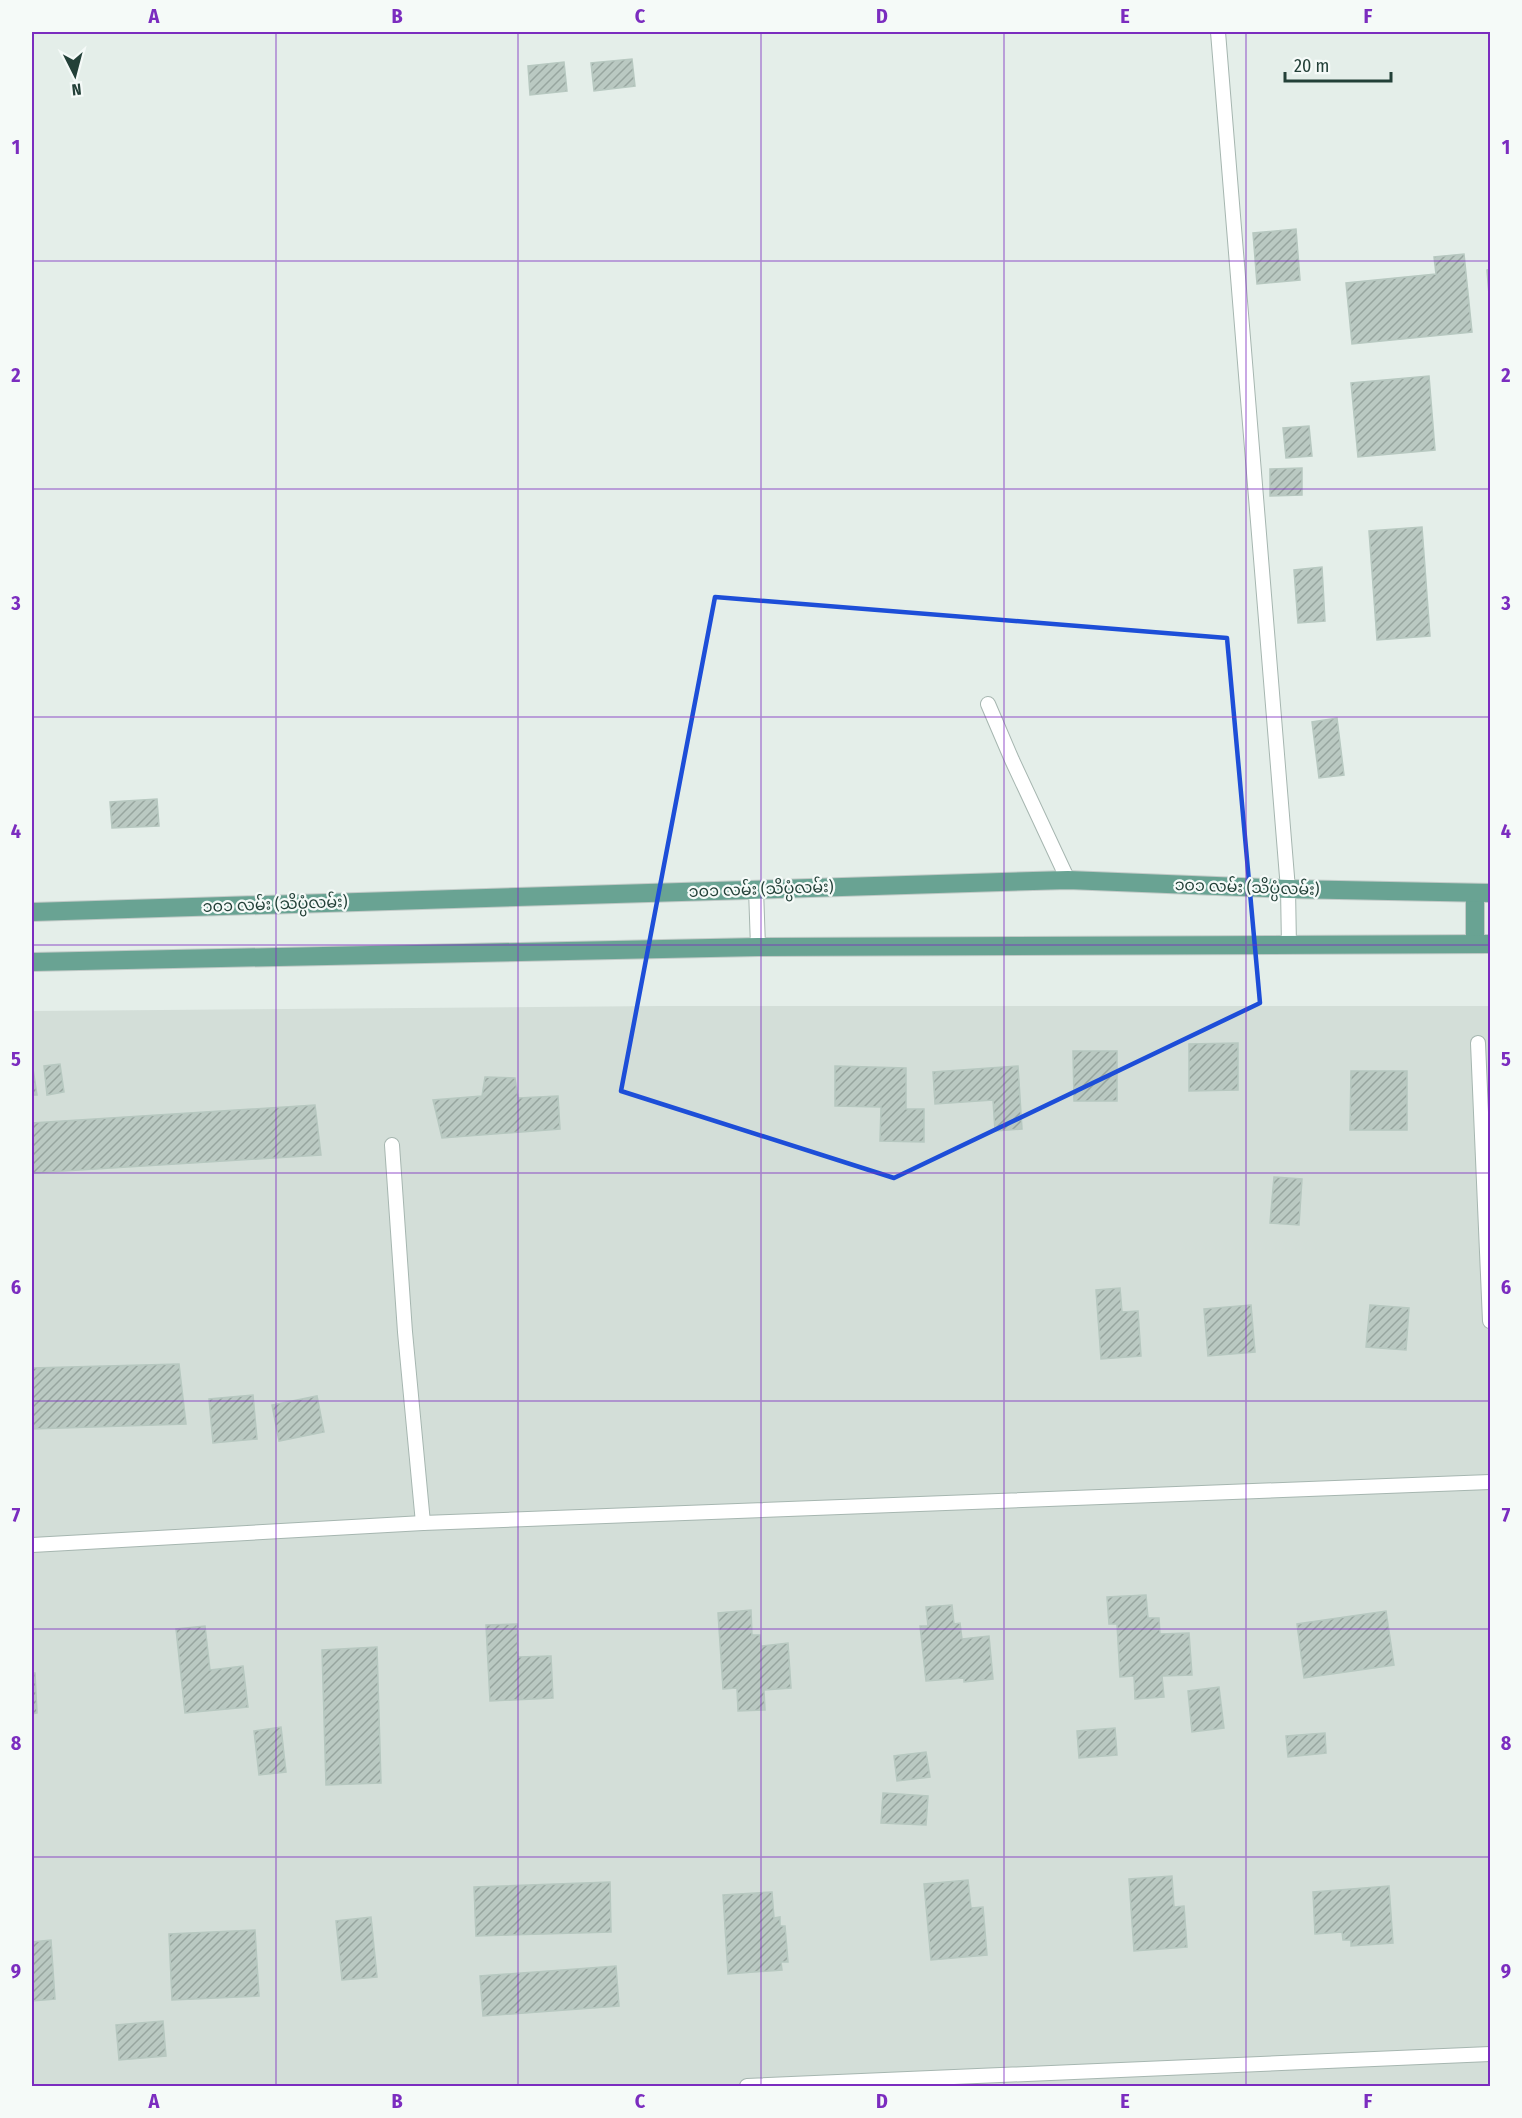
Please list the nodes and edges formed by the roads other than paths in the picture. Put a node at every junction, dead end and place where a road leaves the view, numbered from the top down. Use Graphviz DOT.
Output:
graph roads {
  1 [pos="1218,32"];
  2 [pos="988,704"];
  3 [pos="1068,880"];
  4 [pos="756,889"];
  5 [pos="1288,889"];
  6 [pos="1483,893"];
  7 [pos="32,912"];
  8 [pos="1483,944"];
  9 [pos="1289,946"];
  10 [pos="758,947"];
  11 [pos="32,962"];
  12 [pos="1478,1043"];
  13 [pos="392,1145"];
  14 [pos="1491,1322"];
  15 [pos="1491,1482"];
  16 [pos="423,1523"];
  17 [pos="32,1545"];
  18 [pos="1491,2054"];
  19 [pos="747,2086"];
  1 -- 5 [label="lane"];
  2 -- 3 [label="lane"];
  3 -- 4 [label="main road, ၁၀၁ လမ်း (သိပ္ပံလမ်း)"];
  3 -- 5 [label="main road, ၁၀၁ လမ်း (သိပ္ပံလမ်း)"];
  4 -- 7 [label="main road, ၁၀၁ လမ်း (သိပ္ပံလမ်း)"];
  4 -- 10 [label="lane"];
  5 -- 6 [label="main road, ၁၀၁ လမ်း (သိပ္ပံလမ်း)"];
  5 -- 9 [label="lane"];
  6 -- 8 [label="main road"];
  8 -- 9 [label="main road"];
  9 -- 10 [label="main road"];
  10 -- 11 [label="main road"];
  12 -- 14 [label="lane"];
  13 -- 16 [label="lane"];
  15 -- 16 [label="lane"];
  16 -- 17 [label="lane"];
  18 -- 19 [label="lane"];
}
